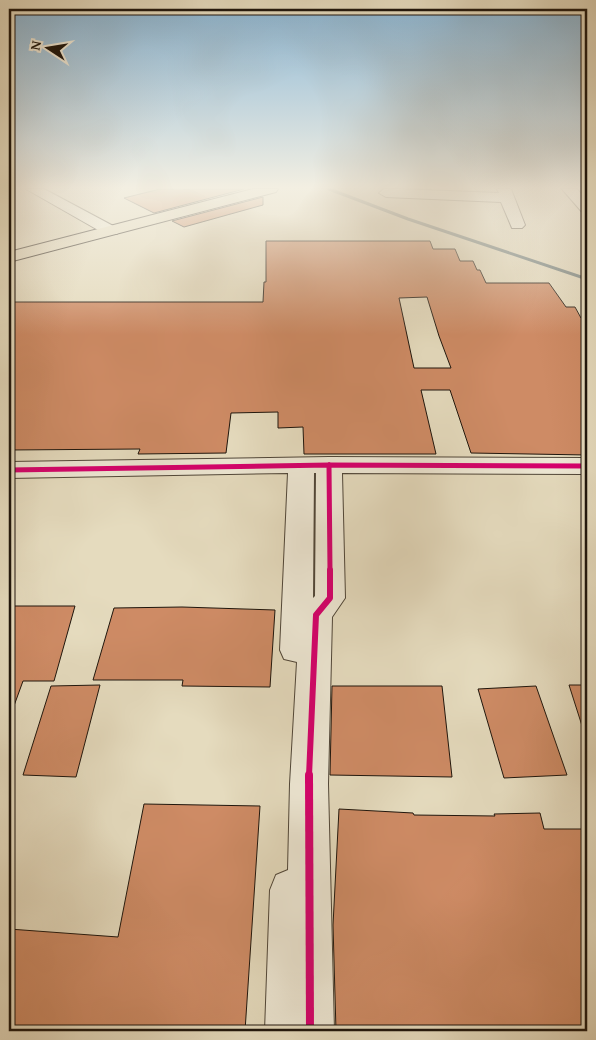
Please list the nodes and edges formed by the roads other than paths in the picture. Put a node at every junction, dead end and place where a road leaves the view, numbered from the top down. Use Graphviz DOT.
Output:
graph roads {
  1 [pos="67,238"];
  2 [pos="77,238"];
  3 [pos="9,250"];
  4 [pos="9,257"];
  5 [pos="315,466"];
  6 [pos="587,466"];
  7 [pos="9,470"];
  8 [pos="289,1031"];
  9 [pos="310,1031"];
  1 -- 3 [label="main road"];
  2 -- 4 [label="main road"];
  5 -- 6 [label="street"];
  5 -- 7 [label="street"];
  5 -- 8 [label="street"];
  5 -- 9 [label="street"];
}
